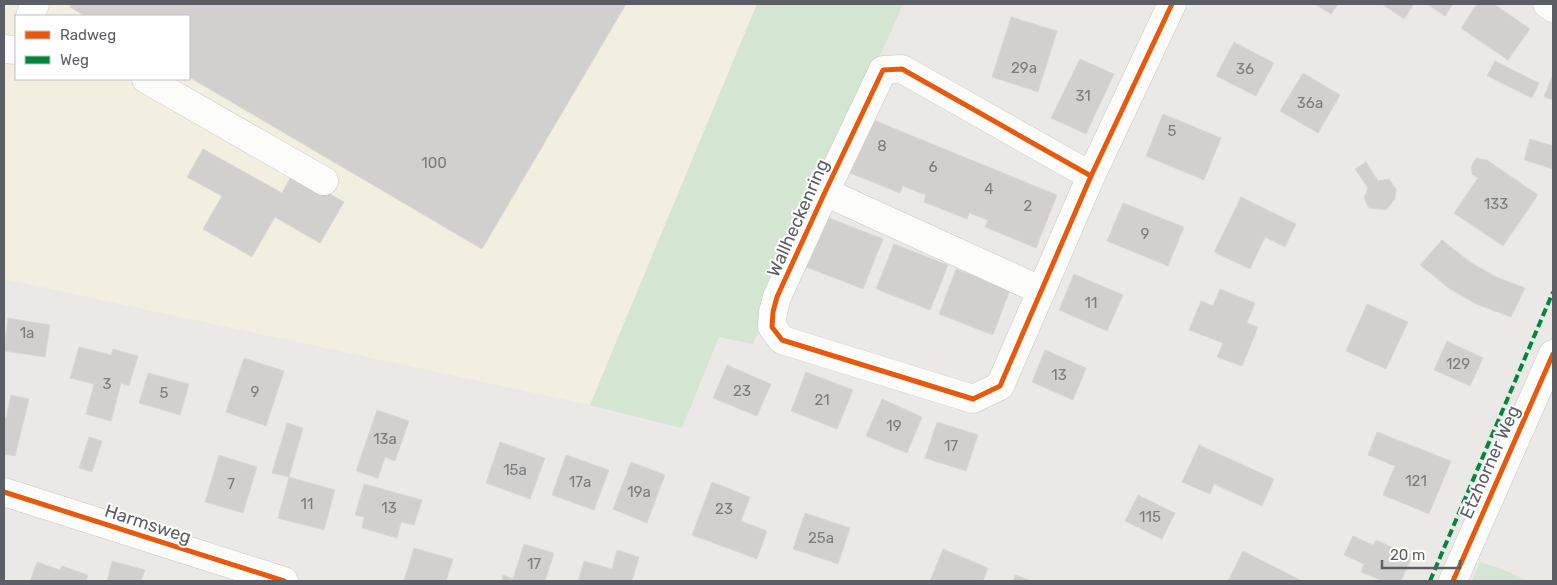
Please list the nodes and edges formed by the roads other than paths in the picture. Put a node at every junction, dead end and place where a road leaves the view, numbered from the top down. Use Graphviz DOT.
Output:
graph roads {
  1 [pos="1172,4"];
  2 [pos="1547,4"];
  3 [pos="1553,8"];
  4 [pos="148,80"];
  5 [pos="1090,176"];
  6 [pos="324,181"];
  7 [pos="824,192"];
  8 [pos="1040,290"];
  9 [pos="1553,354"];
  10 [pos="4,492"];
  11 [pos="284,581"];
  12 [pos="1453,581"];
  1 -- 5 [label="street, Wallheckenring"];
  2 -- 3 [label="street"];
  4 -- 6 [label="street"];
  5 -- 7 [label="street, Wallheckenring"];
  5 -- 8 [label="street, Wallheckenring"];
  7 -- 8 [label="street, Wallheckenring"];
  7 -- 8 [label="street, Wallheckenring"];
  9 -- 12 [label="street, Etzhorner Weg"];
  10 -- 11 [label="street, Harmsweg"];
}
